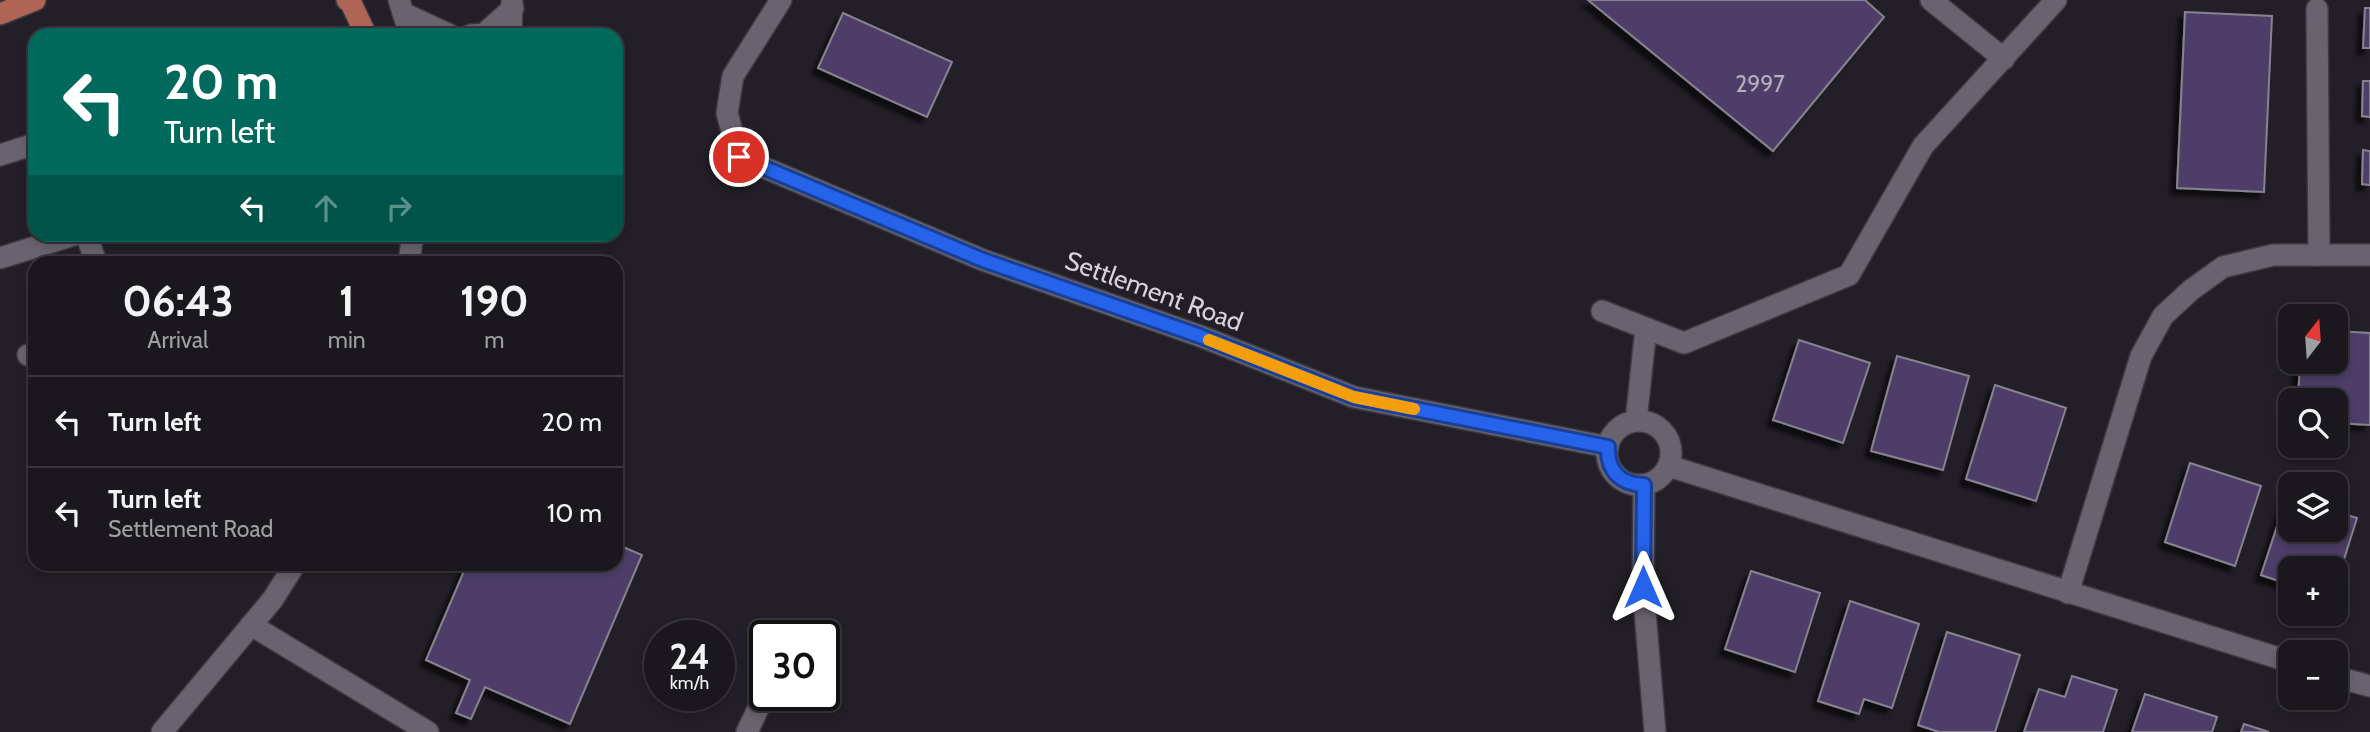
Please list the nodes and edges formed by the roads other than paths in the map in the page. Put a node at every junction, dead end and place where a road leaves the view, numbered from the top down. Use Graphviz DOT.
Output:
graph roads {
  1 [pos="36,0"];
  2 [pos="346,0"];
  3 [pos="781,0"];
  4 [pos="1931,0"];
  5 [pos="2056,0"];
  6 [pos="513,4"];
  7 [pos="401,6"];
  8 [pos="2317,9"];
  9 [pos="0,14"];
  10 [pos="363,28"];
  11 [pos="408,28"];
  12 [pos="438,28"];
  13 [pos="491,28"];
  14 [pos="511,28"];
  15 [pos="2004,59"];
  16 [pos="28,146"];
  17 [pos="0,155"];
  18 [pos="51,242"];
  19 [pos="2319,255"];
  20 [pos="2370,255"];
  21 [pos="0,258"];
  22 [pos="1602,311"];
  23 [pos="1646,328"];
  24 [pos="1636,421"];
  25 [pos="1608,447"];
  26 [pos="1669,466"];
  27 [pos="1644,485"];
  28 [pos="291,571"];
  29 [pos="2068,593"];
  30 [pos="251,625"];
  31 [pos="2278,658"];
  32 [pos="2348,680"];
  33 [pos="2370,686"];
  34 [pos="757,711"];
  35 [pos="162,732"];
  36 [pos="428,732"];
  37 [pos="747,732"];
  38 [pos="1655,732"];
  1 -- 9 [label="main road"];
  2 -- 10 [label="main road"];
  3 -- 25 [label="street, Settlement Road"];
  4 -- 15 [label="street"];
  5 -- 15 [label="street"];
  6 -- 13 [label="street"];
  6 -- 14 [label="street"];
  7 -- 11 [label="street"];
  7 -- 12 [label="street"];
  8 -- 19 [label="street"];
  15 -- 23 [label="street"];
  16 -- 17 [label="street"];
  18 -- 21 [label="street"];
  19 -- 20 [label="street"];
  19 -- 29 [label="street"];
  22 -- 23 [label="street"];
  23 -- 24 [label="street"];
  24 -- 25 [label="street"];
  24 -- 26 [label="street"];
  25 -- 27 [label="street"];
  26 -- 27 [label="street"];
  26 -- 29 [label="street"];
  27 -- 38 [label="street"];
  28 -- 30 [label="street"];
  29 -- 31 [label="street"];
  30 -- 35 [label="street"];
  30 -- 36 [label="street"];
  32 -- 33 [label="street"];
  34 -- 37 [label="street"];
}
